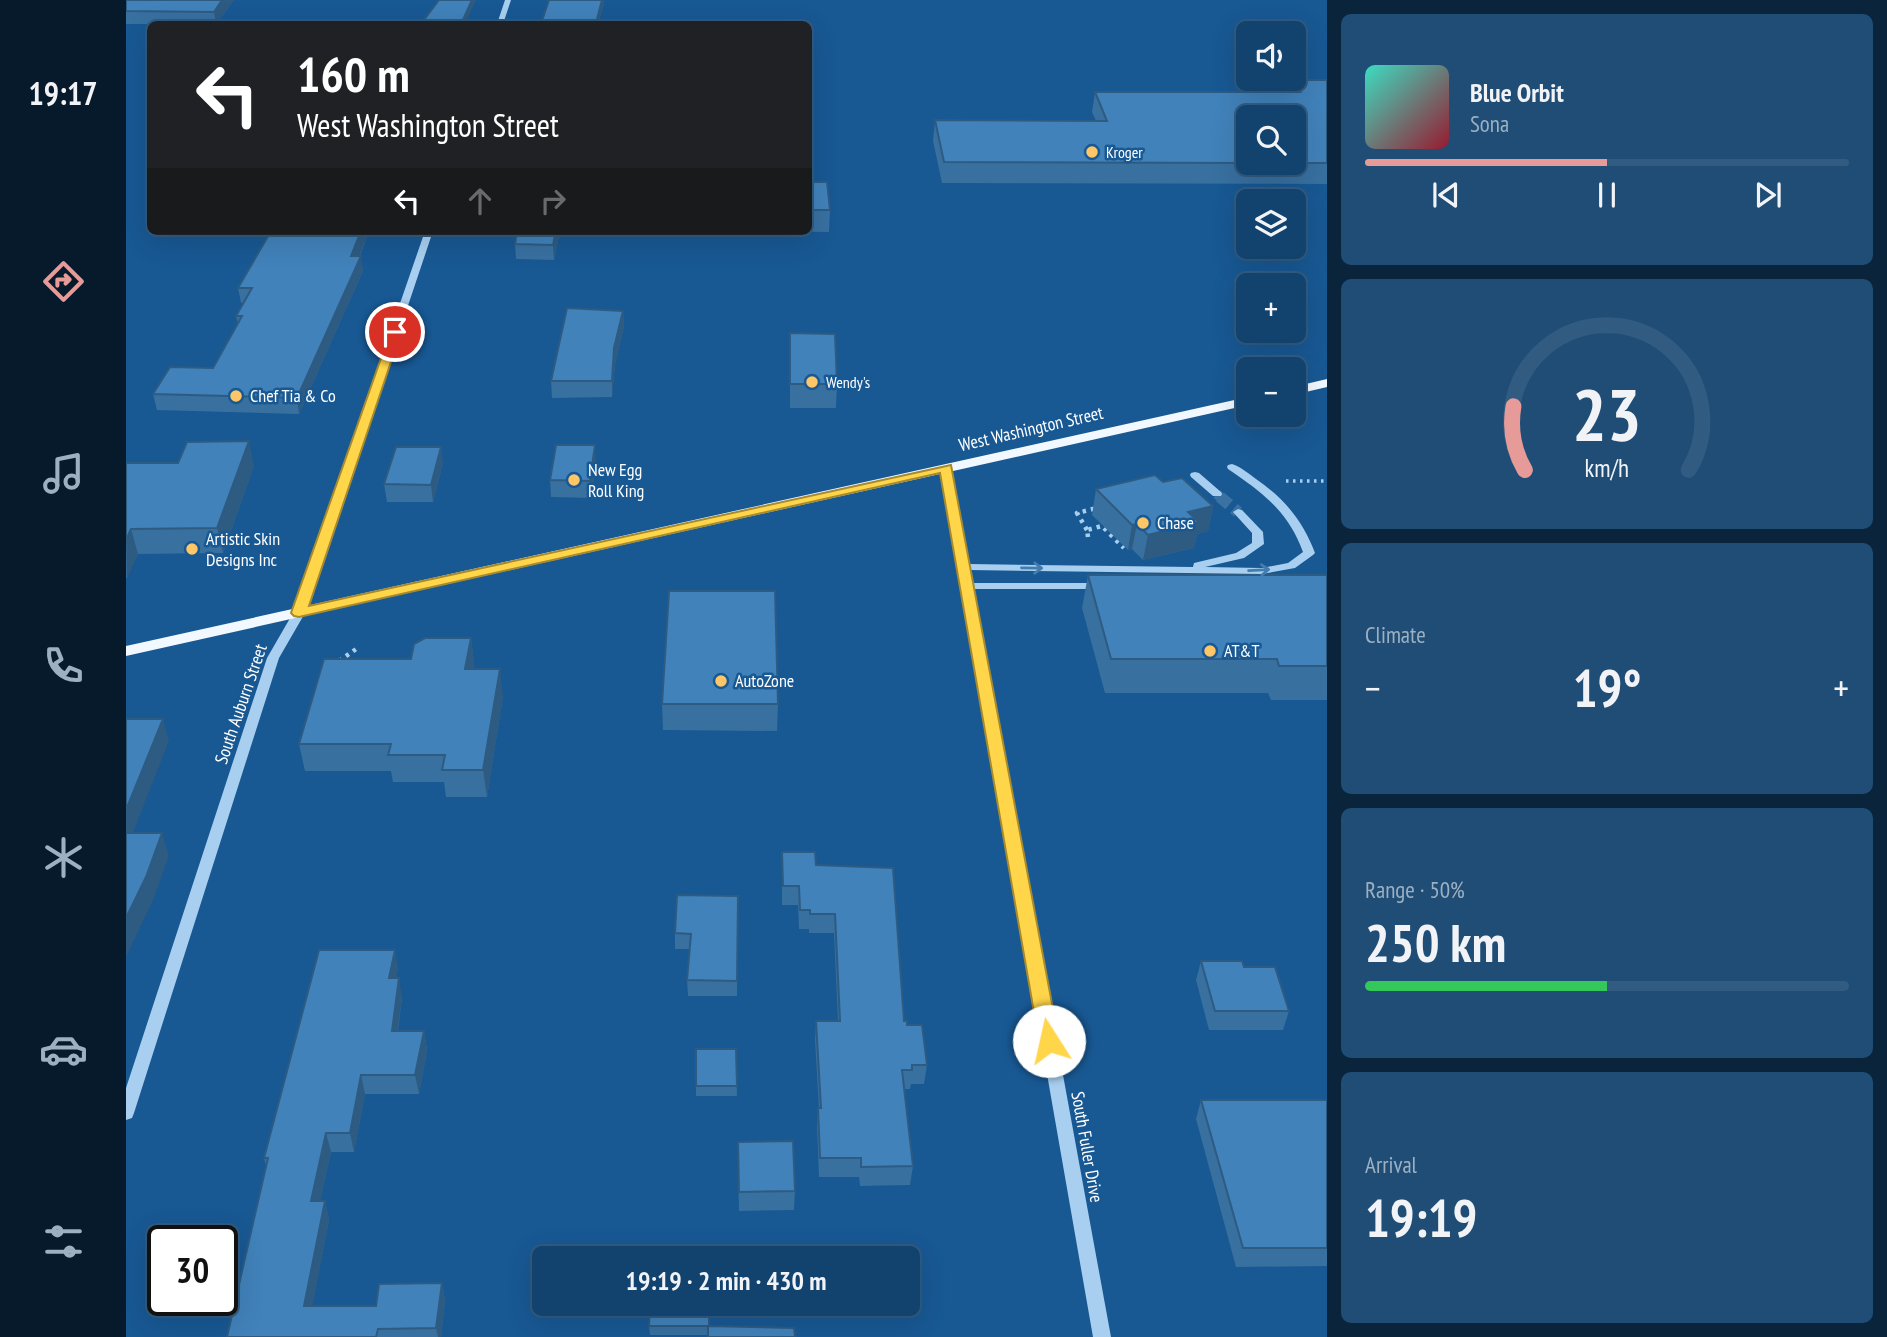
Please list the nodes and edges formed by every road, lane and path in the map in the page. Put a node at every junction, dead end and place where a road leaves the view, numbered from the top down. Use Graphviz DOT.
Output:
graph roads {
  1 [pos="508,0"];
  2 [pos="500,21"];
  3 [pos="428,235"];
  4 [pos="1327,383"];
  5 [pos="1306,388"];
  6 [pos="1236,404"];
  7 [pos="1232,467"];
  8 [pos="946,468"];
  9 [pos="1195,475"];
  10 [pos="1217,494"];
  11 [pos="1102,507"];
  12 [pos="1238,512"];
  13 [pos="1087,530"];
  14 [pos="1088,537"];
  15 [pos="1127,551"];
  16 [pos="964,567"];
  17 [pos="1178,570"];
  18 [pos="968,586"];
  19 [pos="1120,586"];
  20 [pos="299,613"];
  21 [pos="359,647"];
  22 [pos="126,652"];
  23 [pos="328,669"];
  24 [pos="126,1113"];
  25 [pos="1102,1337"];
  1 -- 2 [label="street"];
  3 -- 20 [label="street, South Auburn Street"];
  4 -- 5 [label="main road"];
  6 -- 8 [label="main road, West Washington Street"];
  17 -- 7 [label="street, one-way"];
  8 -- 16 [label="street, South Fuller Drive"];
  8 -- 20 [label="main road, West Washington Street"];
  9 -- 10 [label="street"];
  11 -- 13 [label="path"];
  12 -- 17 [label="street"];
  13 -- 14 [label="path"];
  13 -- 15 [label="path"];
  16 -- 17 [label="street, one-way"];
  16 -- 18 [label="street, South Fuller Drive"];
  18 -- 19 [label="street"];
  18 -- 25 [label="street, South Fuller Drive"];
  20 -- 22 [label="main road, West Washington Street"];
  20 -- 24 [label="street, South Auburn Street"];
  21 -- 23 [label="path"];
}
